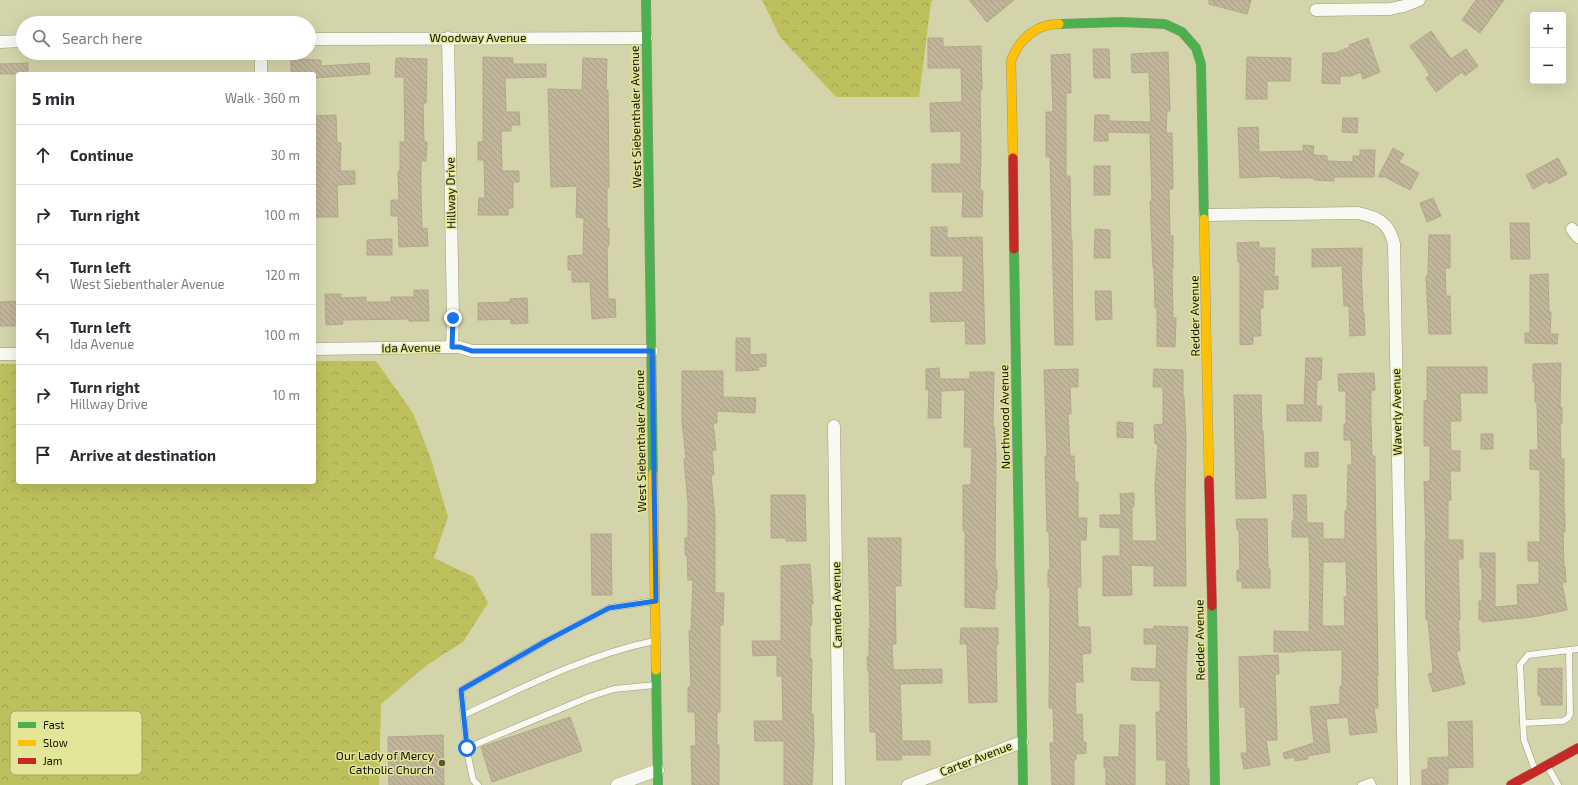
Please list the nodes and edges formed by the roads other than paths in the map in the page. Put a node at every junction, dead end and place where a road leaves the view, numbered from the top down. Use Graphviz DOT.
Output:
graph roads {
  1 [pos="646,0"];
  2 [pos="1418,0"];
  3 [pos="1316,10"];
  4 [pos="448,38"];
  5 [pos="646,38"];
  6 [pos="316,39"];
  7 [pos="16,41"];
  8 [pos="0,42"];
  9 [pos="1015,50"];
  10 [pos="261,60"];
  11 [pos="261,72"];
  12 [pos="1205,215"];
  13 [pos="452,347"];
  14 [pos="316,349"];
  15 [pos="652,351"];
  16 [pos="0,354"];
  17 [pos="16,354"];
  18 [pos="834,426"];
  19 [pos="656,601"];
  20 [pos="656,641"];
  21 [pos="1578,649"];
  22 [pos="1569,650"];
  23 [pos="657,685"];
  24 [pos="464,715"];
  25 [pos="1523,723"];
  26 [pos="1022,742"];
  27 [pos="467,748"];
  28 [pos="1578,748"];
  29 [pos="1547,765"];
  30 [pos="658,770"];
  31 [pos="1535,772"];
  32 [pos="478,785"];
  33 [pos="617,785"];
  34 [pos="658,785"];
  35 [pos="839,785"];
  36 [pos="908,785"];
  37 [pos="1023,785"];
  38 [pos="1215,785"];
  39 [pos="1361,785"];
  40 [pos="1373,785"];
  41 [pos="1404,785"];
  42 [pos="1511,785"];
  43 [pos="1558,785"];
  1 -- 5 [label="street, West Siebenthaler Avenue"];
  2 -- 3 [label="street"];
  4 -- 5 [label="street, Woodway Avenue"];
  4 -- 6 [label="street, Woodway Avenue"];
  4 -- 13 [label="street, Hillway Drive"];
  5 -- 15 [label="street, West Siebenthaler Avenue"];
  7 -- 8 [label="street"];
  9 -- 12 [label="street, Redder Avenue"];
  9 -- 26 [label="street, Northwood Avenue"];
  10 -- 11 [label="street"];
  12 -- 38 [label="street, Redder Avenue"];
  12 -- 41 [label="street, Waverly Avenue"];
  13 -- 14 [label="street, Ida Avenue"];
  13 -- 15 [label="street, Ida Avenue"];
  15 -- 19 [label="street, West Siebenthaler Avenue"];
  16 -- 17 [label="street"];
  18 -- 35 [label="street, Camden Avenue"];
  19 -- 20 [label="street, West Siebenthaler Avenue"];
  19 -- 24 [label="lane"];
  20 -- 23 [label="street, West Siebenthaler Avenue"];
  20 -- 24 [label="lane"];
  21 -- 22 [label="lane"];
  22 -- 25 [label="lane"];
  22 -- 25 [label="lane"];
  23 -- 27 [label="lane"];
  23 -- 30 [label="street, West Siebenthaler Avenue"];
  24 -- 27 [label="lane"];
  25 -- 31 [label="lane"];
  26 -- 36 [label="street, Carter Avenue"];
  26 -- 37 [label="street, Northwood Avenue"];
  27 -- 32 [label="lane"];
  28 -- 29 [label="street"];
  29 -- 31 [label="street"];
  29 -- 43 [label="lane"];
  30 -- 33 [label="street"];
  30 -- 34 [label="street, West Siebenthaler Avenue"];
  31 -- 42 [label="street"];
  39 -- 40 [label="lane"];
}
